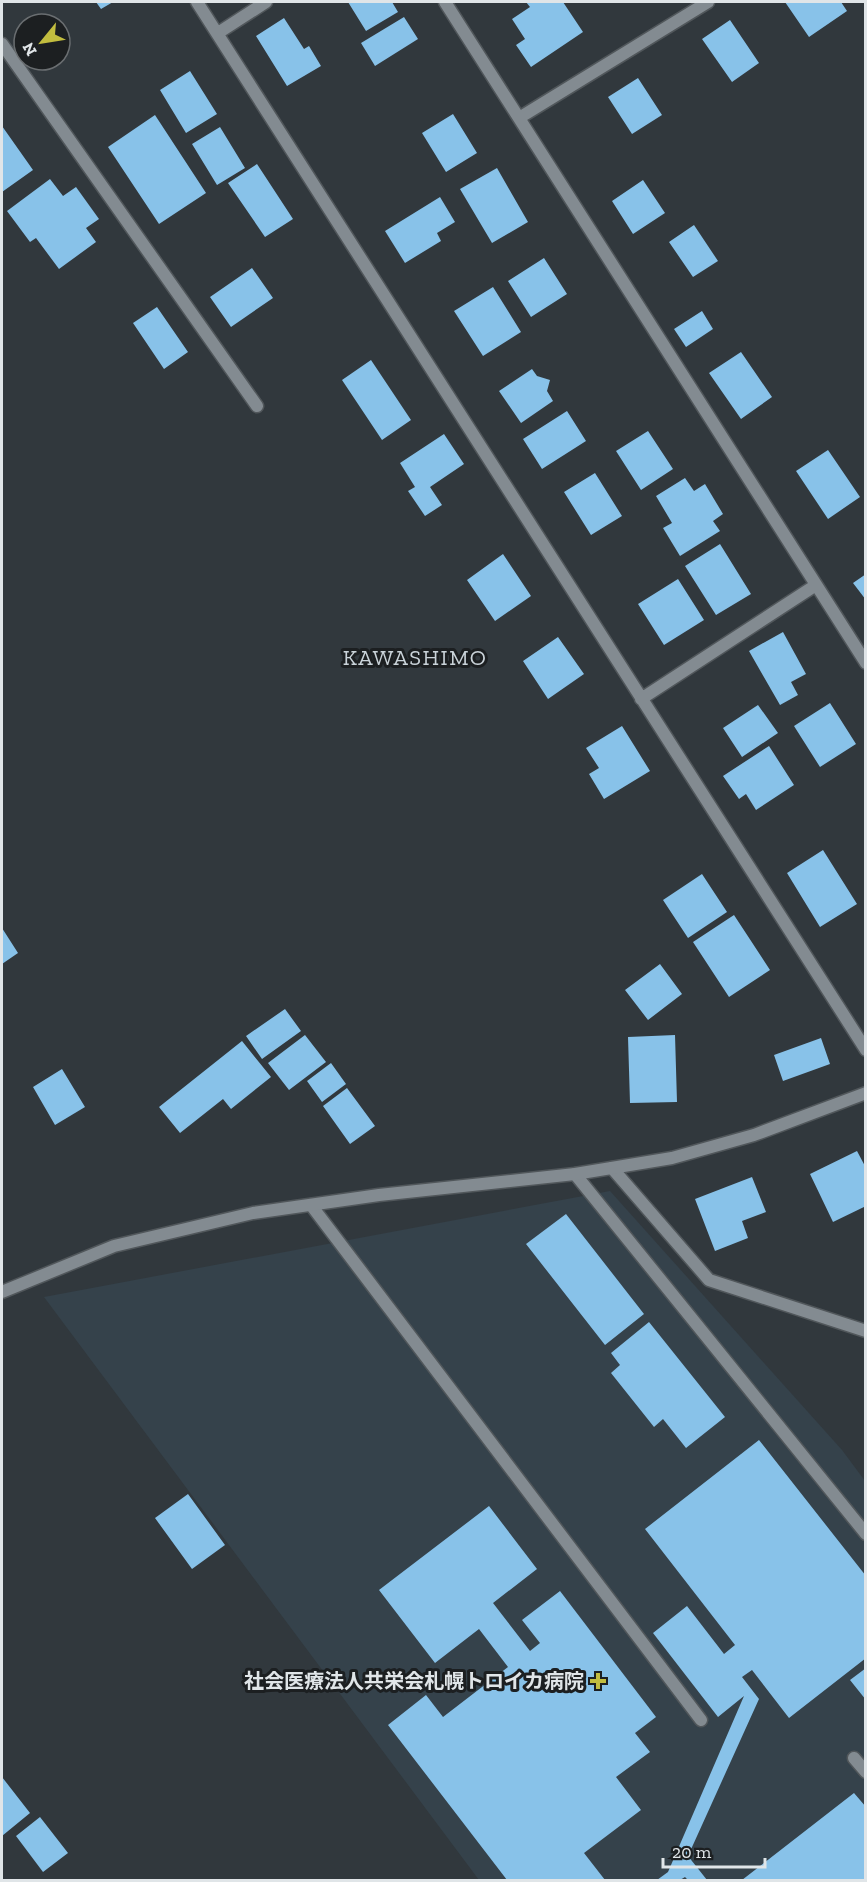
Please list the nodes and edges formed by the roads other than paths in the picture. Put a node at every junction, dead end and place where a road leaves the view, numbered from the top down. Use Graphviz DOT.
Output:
graph roads {
  1 [pos="197,2"];
  2 [pos="266,2"];
  3 [pos="445,2"];
  4 [pos="708,2"];
  5 [pos="218,33"];
  6 [pos="2,44"];
  7 [pos="519,118"];
  8 [pos="257,406"];
  9 [pos="816,585"];
  10 [pos="866,663"];
  11 [pos="642,699"];
  12 [pos="866,1050"];
  13 [pos="866,1093"];
  14 [pos="612,1168"];
  15 [pos="575,1174"];
  16 [pos="310,1205"];
  17 [pos="2,1292"];
  18 [pos="866,1331"];
  19 [pos="866,1534"];
  20 [pos="701,1720"];
  21 [pos="854,1758"];
  22 [pos="866,1772"];
  1 -- 5 [label="street"];
  2 -- 5 [label="street"];
  3 -- 7 [label="street"];
  4 -- 7 [label="street"];
  5 -- 11 [label="street"];
  6 -- 8 [label="street"];
  7 -- 9 [label="street"];
  9 -- 10 [label="street"];
  9 -- 11 [label="street"];
  11 -- 12 [label="street"];
  13 -- 14 [label="street"];
  14 -- 15 [label="street"];
  14 -- 18 [label="street"];
  15 -- 16 [label="street"];
  15 -- 19 [label="street"];
  16 -- 17 [label="street"];
  16 -- 20 [label="street"];
  21 -- 22 [label="street"];
}
